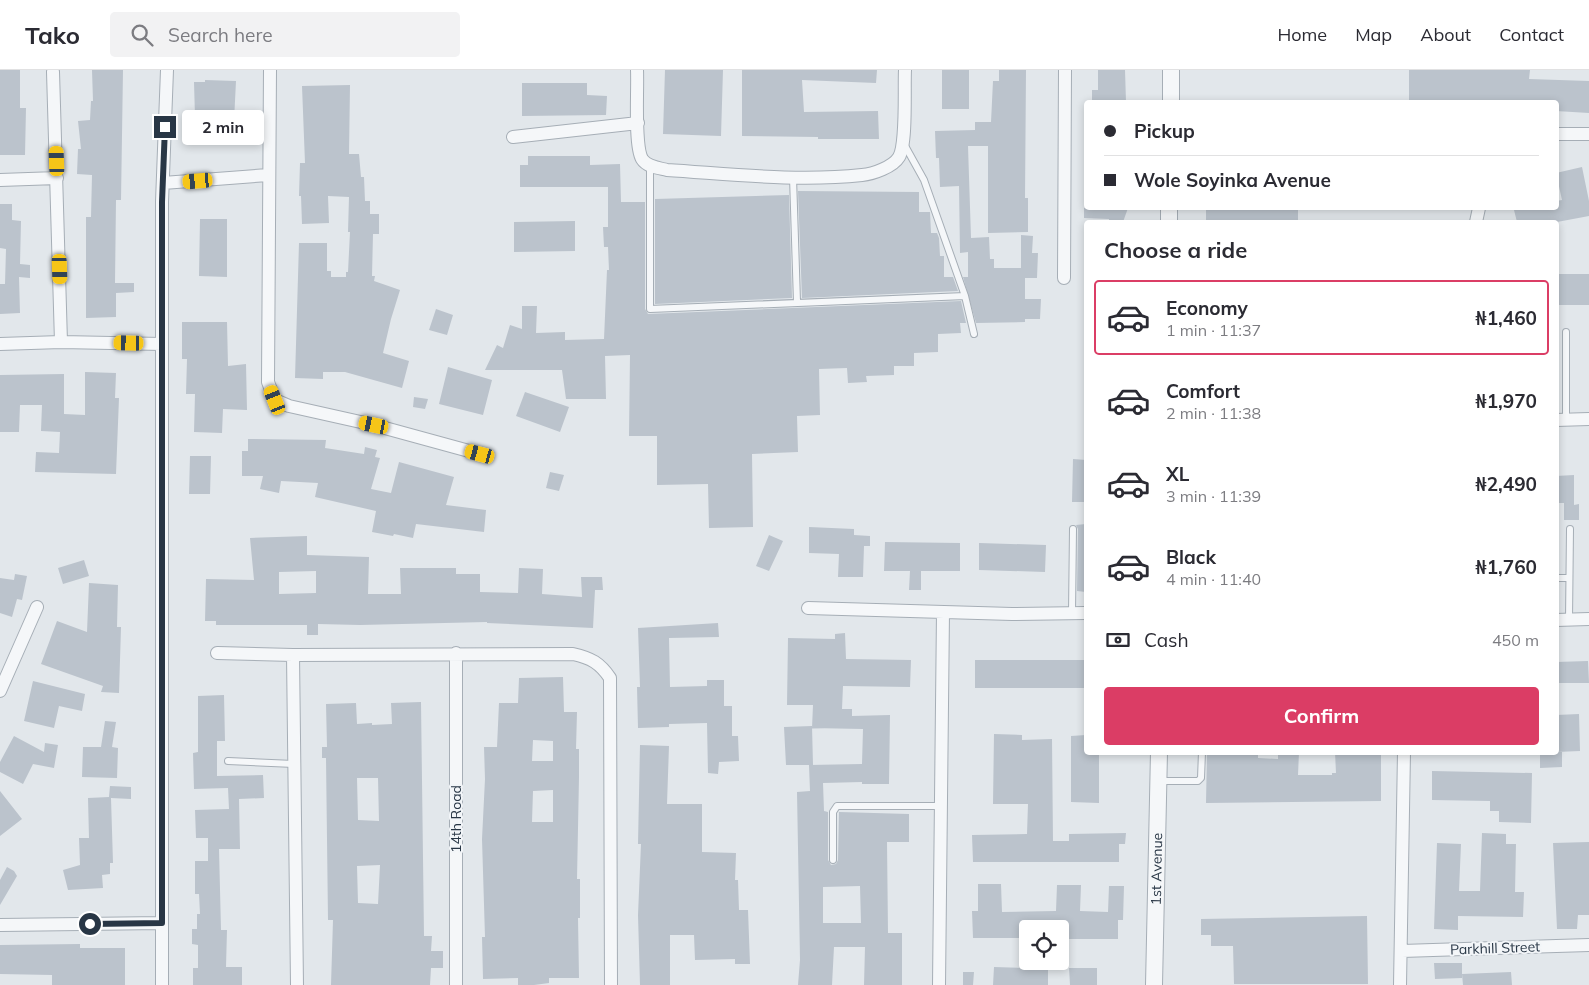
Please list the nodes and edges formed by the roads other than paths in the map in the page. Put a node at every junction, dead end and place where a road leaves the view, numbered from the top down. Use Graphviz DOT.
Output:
graph roads {
  1 [pos="167,70"];
  2 [pos="270,70"];
  3 [pos="638,70"];
  4 [pos="905,70"];
  5 [pos="1065,70"];
  6 [pos="1172,70"];
  7 [pos="53,72"];
  8 [pos="1171,100"];
  9 [pos="638,123"];
  10 [pos="1559,134"];
  11 [pos="1589,134"];
  12 [pos="512,137"];
  13 [pos="903,142"];
  14 [pos="650,166"];
  15 [pos="268,175"];
  16 [pos="793,177"];
  17 [pos="57,178"];
  18 [pos="0,180"];
  19 [pos="162,184"];
  20 [pos="1064,278"];
  21 [pos="965,296"];
  22 [pos="797,302"];
  23 [pos="1566,332"];
  24 [pos="974,334"];
  25 [pos="62,342"];
  26 [pos="0,344"];
  27 [pos="162,344"];
  28 [pos="1589,419"];
  29 [pos="1561,420"];
  30 [pos="480,454"];
  31 [pos="1073,529"];
  32 [pos="1570,529"];
  33 [pos="1559,578"];
  34 [pos="1569,578"];
  35 [pos="37,607"];
  36 [pos="808,608"];
  37 [pos="944,612"];
  38 [pos="1072,613"];
  39 [pos="1084,614"];
  40 [pos="1589,619"];
  41 [pos="1562,620"];
  42 [pos="217,653"];
  43 [pos="456,653"];
  44 [pos="293,655"];
  45 [pos="0,691"];
  46 [pos="1159,755"];
  47 [pos="1202,755"];
  48 [pos="1404,755"];
  49 [pos="228,761"];
  50 [pos="294,764"];
  51 [pos="1158,780"];
  52 [pos="941,806"];
  53 [pos="833,860"];
  54 [pos="162,923"];
  55 [pos="0,925"];
  56 [pos="1589,944"];
  57 [pos="1402,951"];
  58 [pos="162,985"];
  59 [pos="297,985"];
  60 [pos="456,985"];
  61 [pos="611,985"];
  62 [pos="938,985"];
  63 [pos="1154,985"];
  64 [pos="1400,985"];
  1 -- 19 [label="street"];
  2 -- 15 [label="street"];
  3 -- 9 [label="street"];
  4 -- 13 [label="street"];
  5 -- 20 [label="street"];
  6 -- 8 [label="street"];
  7 -- 17 [label="street"];
  9 -- 12 [label="street"];
  9 -- 14 [label="street"];
  10 -- 11 [label="street"];
  13 -- 16 [label="street"];
  13 -- 21 [label="lane"];
  14 -- 16 [label="street"];
  14 -- 22 [label="lane"];
  15 -- 19 [label="street"];
  15 -- 30 [label="street"];
  16 -- 22 [label="lane"];
  17 -- 18 [label="street"];
  17 -- 25 [label="street"];
  19 -- 27 [label="street"];
  21 -- 22 [label="lane"];
  21 -- 24 [label="lane"];
  23 -- 29 [label="lane"];
  25 -- 26 [label="street"];
  25 -- 27 [label="street"];
  27 -- 54 [label="street"];
  28 -- 29 [label="street"];
  31 -- 38 [label="lane"];
  32 -- 34 [label="lane"];
  33 -- 34 [label="lane"];
  34 -- 41 [label="lane"];
  35 -- 45 [label="street"];
  36 -- 37 [label="street"];
  37 -- 38 [label="street"];
  37 -- 52 [label="street"];
  38 -- 39 [label="street"];
  40 -- 41 [label="street"];
  42 -- 44 [label="street"];
  43 -- 44 [label="street"];
  43 -- 60 [label="street, 14th Road"];
  43 -- 61 [label="street"];
  44 -- 50 [label="street"];
  46 -- 51 [label="street, 1st Avenue"];
  47 -- 51 [label="lane"];
  48 -- 57 [label="street"];
  49 -- 50 [label="lane"];
  50 -- 59 [label="street"];
  51 -- 63 [label="street, 1st Avenue"];
  52 -- 53 [label="lane"];
  52 -- 62 [label="street"];
  54 -- 55 [label="street"];
  54 -- 58 [label="street"];
  56 -- 57 [label="street, Parkhill Street"];
  57 -- 64 [label="street"];
}
